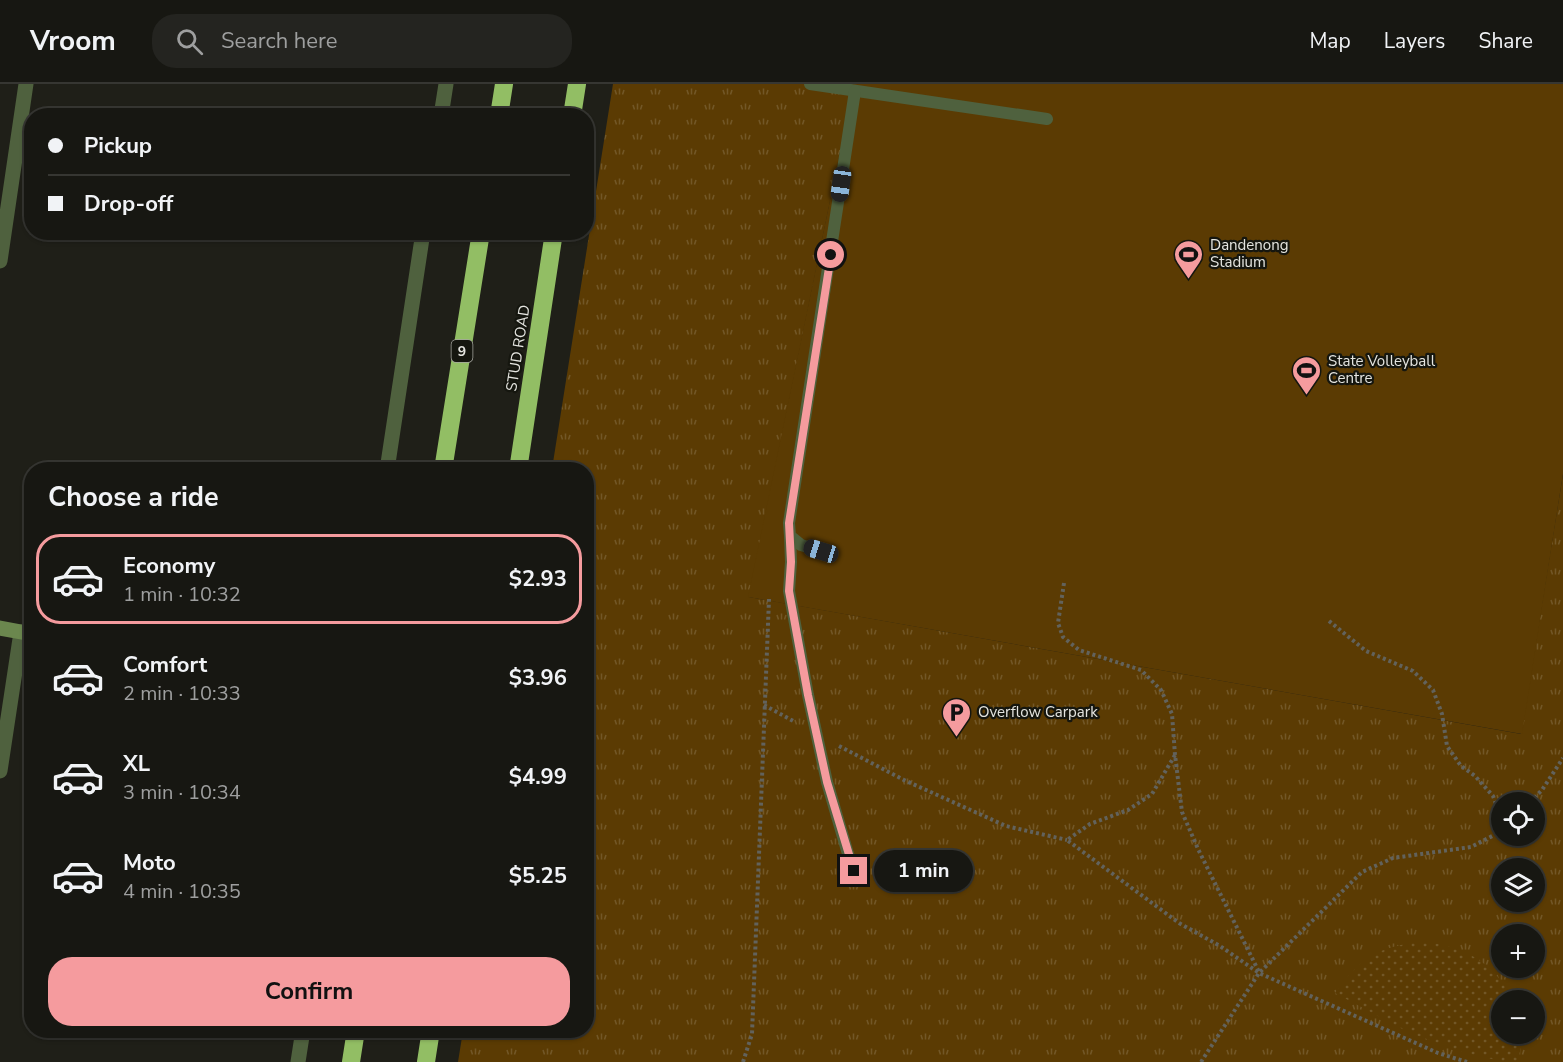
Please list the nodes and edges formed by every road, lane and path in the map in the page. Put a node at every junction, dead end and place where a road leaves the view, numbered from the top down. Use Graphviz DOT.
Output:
graph roads {
  1 [pos="26,84"];
  2 [pos="446,84"];
  3 [pos="504,84"];
  4 [pos="577,84"];
  5 [pos="810,84"];
  6 [pos="855,91"];
  7 [pos="442,108"];
  8 [pos="500,108"];
  9 [pos="573,108"];
  10 [pos="1047,119"];
  11 [pos="422,240"];
  12 [pos="480,240"];
  13 [pos="553,240"];
  14 [pos="0,261"];
  15 [pos="388,462"];
  16 [pos="443,462"];
  17 [pos="519,462"];
  18 [pos="790,536"];
  19 [pos="821,551"];
  20 [pos="1064,583"];
  21 [pos="769,590"];
  22 [pos="1329,621"];
  23 [pos="0,628"];
  24 [pos="24,633"];
  25 [pos="24,644"];
  26 [pos="764,705"];
  27 [pos="816,733"];
  28 [pos="1175,755"];
  29 [pos="1563,758"];
  30 [pos="0,771"];
  31 [pos="1540,792"];
  32 [pos="1491,794"];
  33 [pos="1491,837"];
  34 [pos="1067,840"];
  35 [pos="854,871"];
  36 [pos="1259,973"];
  37 [pos="302,1038"];
  38 [pos="355,1038"];
  39 [pos="430,1038"];
  40 [pos="298,1062"];
  41 [pos="351,1062"];
  42 [pos="426,1062"];
  43 [pos="743,1062"];
  44 [pos="1201,1062"];
  45 [pos="1467,1062"];
  1 -- 14 [label="street"];
  2 -- 7 [label="street"];
  3 -- 8 [label="highway"];
  4 -- 9 [label="highway"];
  5 -- 6 [label="lane"];
  6 -- 10 [label="lane"];
  6 -- 18 [label="lane"];
  11 -- 15 [label="street"];
  12 -- 16 [label="highway, 9"];
  13 -- 17 [label="highway, STUD ROAD"];
  18 -- 19 [label="lane"];
  18 -- 27 [label="lane"];
  20 -- 28 [label="path"];
  21 -- 26 [label="path"];
  22 -- 32 [label="path"];
  23 -- 24 [label="street"];
  25 -- 30 [label="street"];
  26 -- 27 [label="path"];
  26 -- 43 [label="path"];
  27 -- 34 [label="path"];
  27 -- 35 [label="lane"];
  28 -- 34 [label="path"];
  28 -- 36 [label="path"];
  29 -- 31 [label="path"];
  33 -- 36 [label="path"];
  34 -- 36 [label="path"];
  36 -- 44 [label="path"];
  36 -- 45 [label="path"];
  37 -- 40 [label="street"];
  38 -- 41 [label="highway"];
  39 -- 42 [label="highway"];
}
